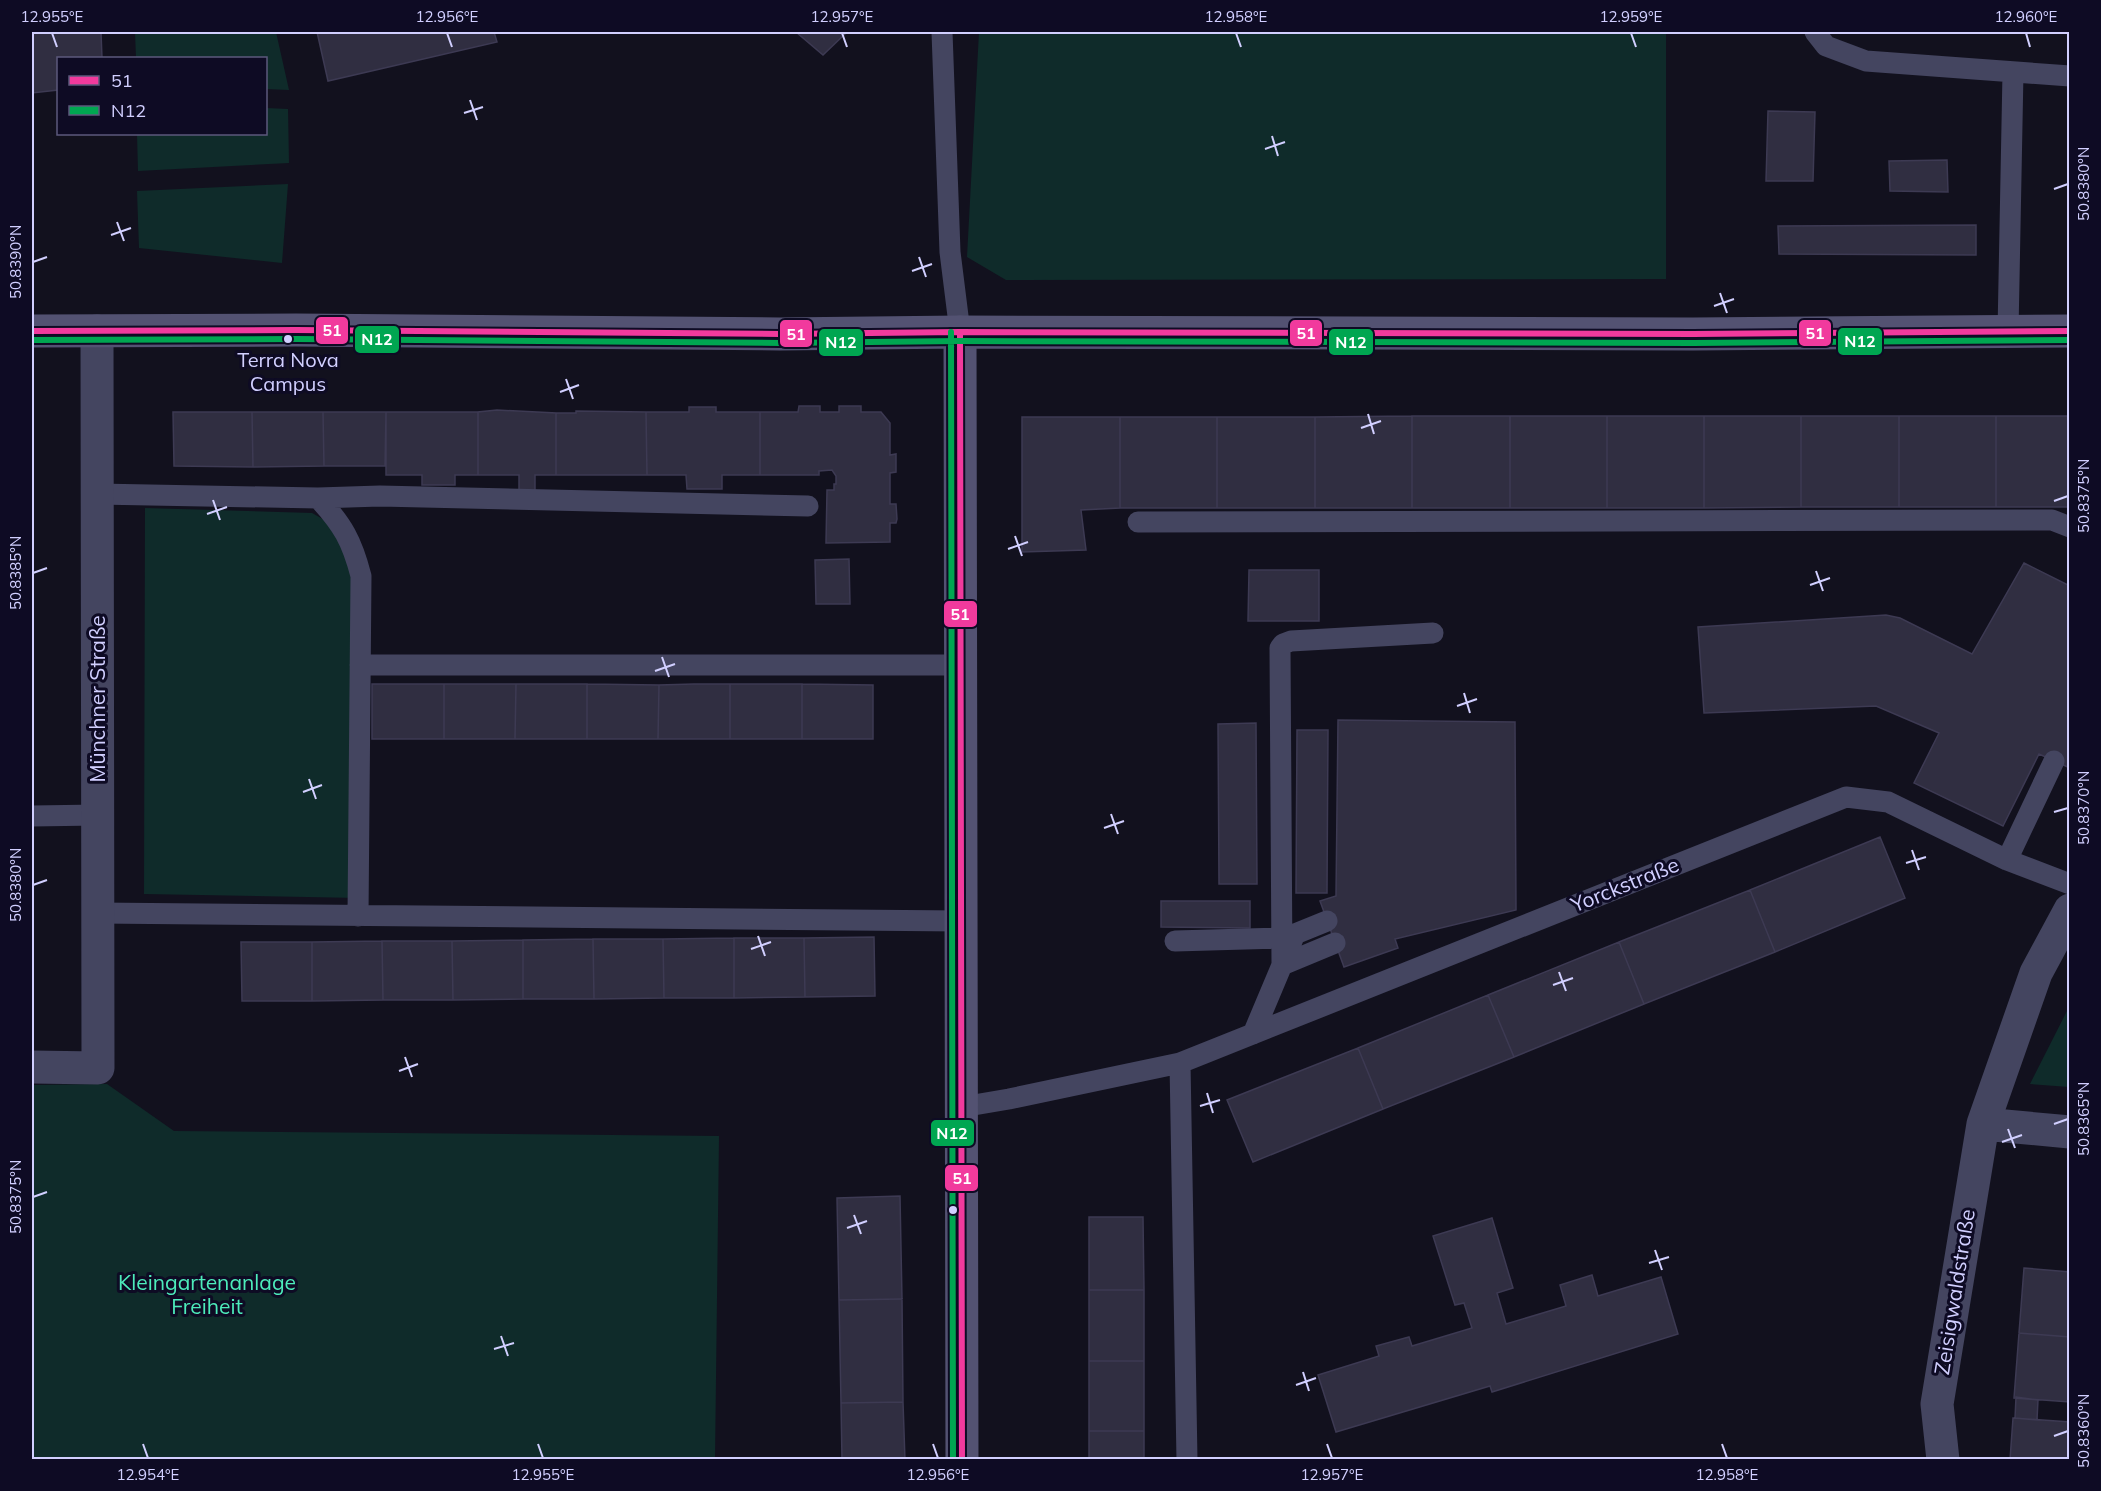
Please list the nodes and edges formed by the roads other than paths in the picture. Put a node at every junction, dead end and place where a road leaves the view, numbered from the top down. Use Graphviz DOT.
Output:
graph roads {
  1 [pos="942,32"];
  2 [pos="1815,32"];
  3 [pos="2013,72"];
  4 [pos="2070,76"];
  5 [pos="32,331"];
  6 [pos="97,331"];
  7 [pos="2070,331"];
  8 [pos="960,332"];
  9 [pos="2008,332"];
  10 [pos="97,494"];
  11 [pos="318,498"];
  12 [pos="808,506"];
  13 [pos="1138,522"];
  14 [pos="2070,527"];
  15 [pos="1433,633"];
  16 [pos="360,665"];
  17 [pos="960,665"];
  18 [pos="2054,761"];
  19 [pos="98,815"];
  20 [pos="32,816"];
  21 [pos="2007,860"];
  22 [pos="2070,884"];
  23 [pos="2070,910"];
  24 [pos="98,913"];
  25 [pos="358,916"];
  26 [pos="961,921"];
  27 [pos="1327,921"];
  28 [pos="1282,938"];
  29 [pos="1175,941"];
  30 [pos="1335,943"];
  31 [pos="1282,965"];
  32 [pos="1253,1034"];
  33 [pos="1180,1063"];
  34 [pos="32,1067"];
  35 [pos="962,1107"];
  36 [pos="1983,1124"];
  37 [pos="2070,1132"];
  38 [pos="962,1460"];
  39 [pos="1187,1460"];
  40 [pos="1943,1460"];
  1 -- 8 [label="lane"];
  2 -- 3 [label="lane"];
  3 -- 4 [label="lane"];
  3 -- 9 [label="lane"];
  5 -- 6 [label="main road"];
  6 -- 8 [label="main road"];
  6 -- 10 [label="street, Münchner Straße"];
  7 -- 9 [label="main road"];
  8 -- 9 [label="main road"];
  8 -- 17 [label="main road"];
  10 -- 11 [label="lane"];
  10 -- 19 [label="street, Münchner Straße"];
  11 -- 12 [label="lane"];
  11 -- 16 [label="lane"];
  13 -- 14 [label="lane"];
  15 -- 28 [label="lane"];
  16 -- 17 [label="lane"];
  16 -- 25 [label="lane"];
  17 -- 26 [label="main road"];
  18 -- 21 [label="lane"];
  19 -- 20 [label="lane"];
  19 -- 24 [label="street, Münchner Straße"];
  21 -- 22 [label="lane, Yorckstraße"];
  21 -- 32 [label="lane, Yorckstraße"];
  23 -- 36 [label="street, Zeisigwaldstraße"];
  24 -- 25 [label="lane"];
  24 -- 34 [label="street, Münchner Straße"];
  25 -- 26 [label="lane"];
  26 -- 35 [label="main road"];
  27 -- 31 [label="lane"];
  28 -- 29 [label="lane"];
  28 -- 31 [label="lane"];
  30 -- 31 [label="lane"];
  31 -- 32 [label="lane"];
  32 -- 33 [label="lane, Yorckstraße"];
  33 -- 35 [label="lane, Yorckstraße"];
  33 -- 39 [label="lane"];
  35 -- 38 [label="main road"];
  36 -- 37 [label="street"];
  36 -- 40 [label="street, Zeisigwaldstraße"];
}
